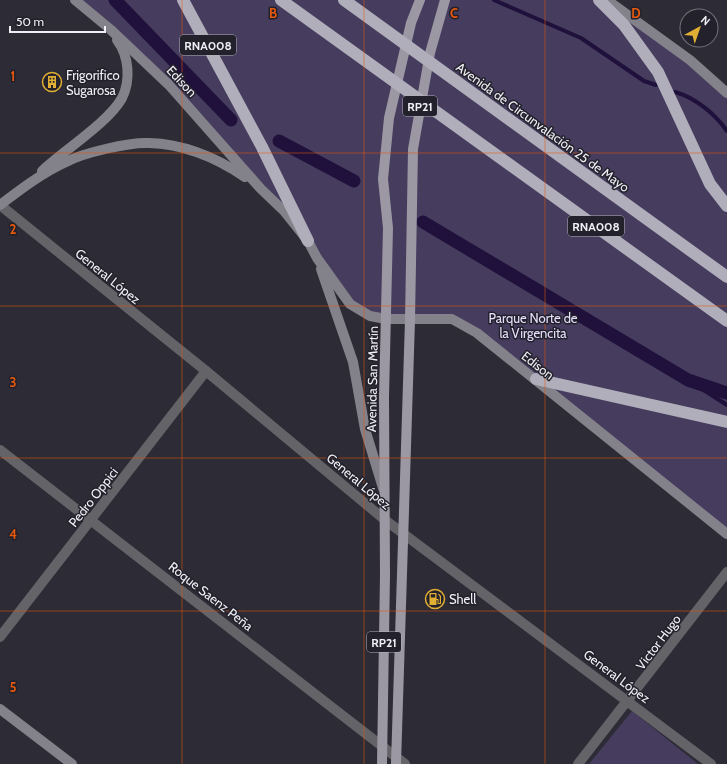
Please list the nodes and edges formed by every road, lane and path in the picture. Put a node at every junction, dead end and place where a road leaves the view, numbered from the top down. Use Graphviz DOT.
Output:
graph roads {
  1 [pos="75,0"];
  2 [pos="183,0"];
  3 [pos="281,0"];
  4 [pos="344,0"];
  5 [pos="420,0"];
  6 [pos="445,0"];
  7 [pos="599,0"];
  8 [pos="607,0"];
  9 [pos="110,29"];
  10 [pos="727,93"];
  11 [pos="27,184"];
  12 [pos="261,189"];
  13 [pos="0,205"];
  14 [pos="727,206"];
  15 [pos="308,241"];
  16 [pos="317,258"];
  17 [pos="727,277"];
  18 [pos="386,319"];
  19 [pos="410,320"];
  20 [pos="727,321"];
  21 [pos="206,371"];
  22 [pos="536,379"];
  23 [pos="727,422"];
  24 [pos="0,450"];
  25 [pos="384,490"];
  26 [pos="92,520"];
  27 [pos="385,520"];
  28 [pos="403,532"];
  29 [pos="727,534"];
  30 [pos="727,572"];
  31 [pos="0,637"];
  32 [pos="629,701"];
  33 [pos="0,709"];
  34 [pos="382,746"];
  35 [pos="396,761"];
  36 [pos="72,764"];
  37 [pos="382,764"];
  38 [pos="405,764"];
  39 [pos="578,764"];
  40 [pos="711,764"];
  1 -- 9 [label="main road, Edison"];
  2 -- 15 [label="highway, RNA008"];
  3 -- 20 [label="highway, RNA008"];
  4 -- 17 [label="highway, Avenida de Circunvalación 25 de Mayo / RNA008"];
  5 -- 18 [label="main road, Avenida San Martín / RP21"];
  6 -- 19 [label="main road, RP21"];
  7 -- 14 [label="highway"];
  8 -- 10 [label="main road"];
  9 -- 11 [label="main road"];
  9 -- 12 [label="main road, Edison"];
  11 -- 12 [label="main road"];
  11 -- 13 [label="main road"];
  12 -- 15 [label="main road, Edison"];
  13 -- 21 [label="street, General López"];
  15 -- 16 [label="main road, Edison"];
  16 -- 18 [label="main road, Edison"];
  16 -- 25 [label="main road"];
  18 -- 19 [label="main road, Edison"];
  18 -- 25 [label="main road, Avenida San Martín / RP21"];
  19 -- 22 [label="main road, Edison"];
  19 -- 28 [label="main road, RP21"];
  21 -- 26 [label="street, Pedro Oppici"];
  21 -- 27 [label="street, General López"];
  22 -- 23 [label="highway"];
  22 -- 29 [label="main road, Edison"];
  24 -- 26 [label="street, Roque Saenz Peña"];
  25 -- 27 [label="main road, Avenida San Martín / RP21"];
  26 -- 31 [label="street, Pedro Oppici"];
  26 -- 34 [label="street, Roque Saenz Peña"];
  27 -- 28 [label="street, General López"];
  27 -- 34 [label="main road, Avenida San Martín / RP21"];
  28 -- 32 [label="street, General López"];
  28 -- 35 [label="main road, RP21"];
  30 -- 32 [label="street, Victor Hugo"];
  32 -- 39 [label="street, Victor Hugo"];
  32 -- 40 [label="street, General López"];
  33 -- 36 [label="main road"];
  34 -- 35 [label="street, Roque Saenz Peña"];
  34 -- 37 [label="main road, Avenida San Martín / RP21"];
  35 -- 38 [label="street, Roque Saenz Peña"];
}
